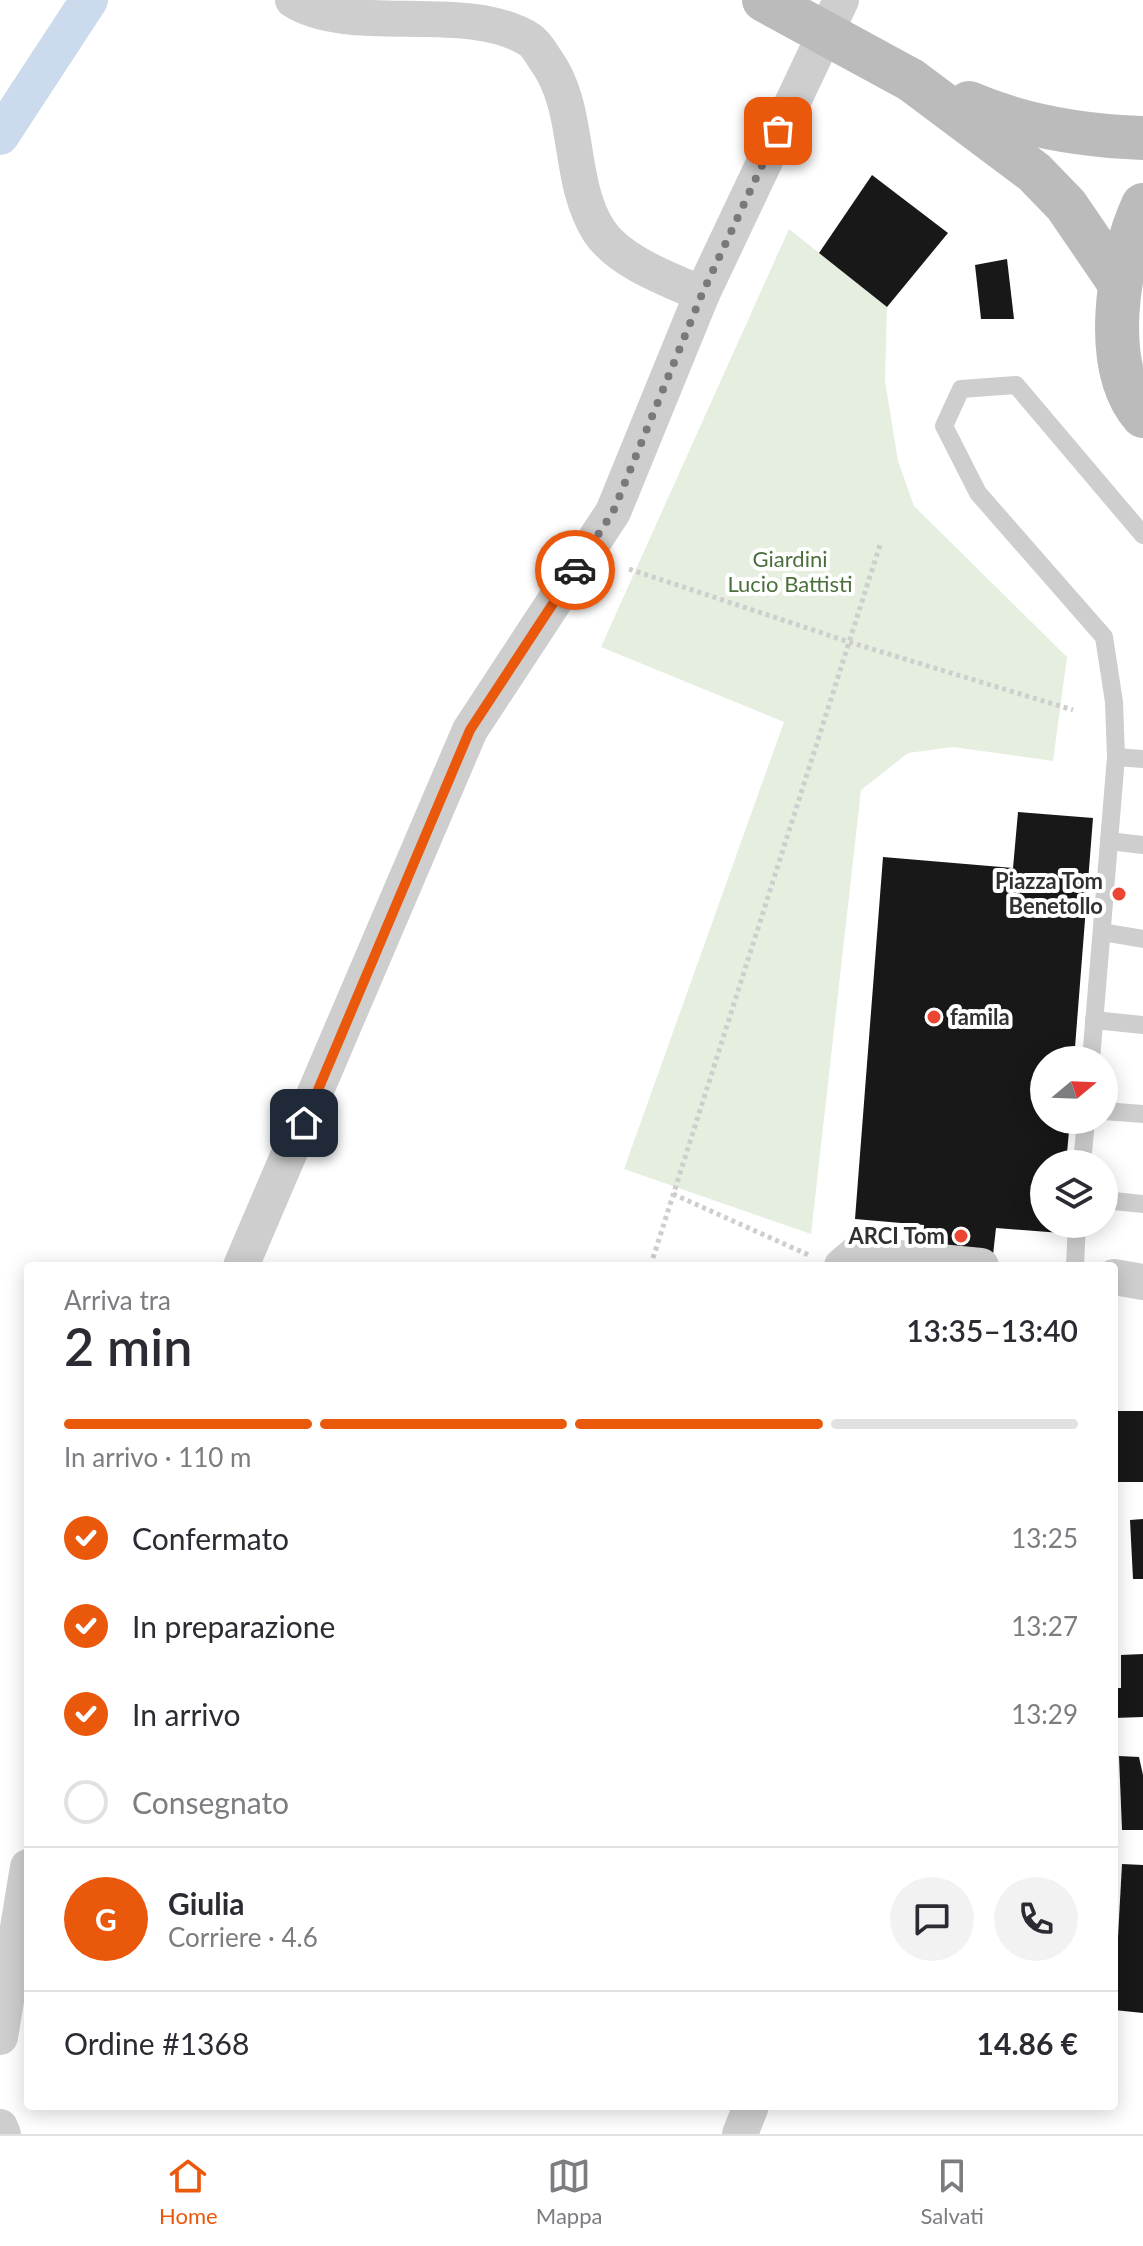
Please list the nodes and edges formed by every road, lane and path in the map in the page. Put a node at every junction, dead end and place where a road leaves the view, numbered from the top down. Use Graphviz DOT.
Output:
graph roads {
  1 [pos="293,0"];
  2 [pos="764,0"];
  3 [pos="841,0"];
  4 [pos="911,80"];
  5 [pos="1143,138"];
  6 [pos="1143,205"];
  7 [pos="1120,284"];
  8 [pos="702,294"];
  9 [pos="1143,416"];
  10 [pos="1143,535"];
  11 [pos="880,545"];
  12 [pos="629,569"];
  13 [pos="849,642"];
  14 [pos="1073,710"];
  15 [pos="1116,757"];
  16 [pos="1143,759"];
  17 [pos="1109,841"];
  18 [pos="1143,845"];
  19 [pos="1102,932"];
  20 [pos="1143,939"];
  21 [pos="1094,1020"];
  22 [pos="1143,1025"];
  23 [pos="1092,1046"];
  24 [pos="1118,1112"];
  25 [pos="1143,1114"];
  26 [pos="673,1194"];
  27 [pos="1118,1201"];
  28 [pos="1143,1204"];
  29 [pos="1078,1238"];
  30 [pos="653,1258"];
  31 [pos="243,1262"];
  32 [pos="828,1262"];
  33 [pos="833,1262"];
  34 [pos="939,1262"];
  35 [pos="1075,1262"];
  36 [pos="24,1891"];
  37 [pos="0,2037"];
  38 [pos="749,2110"];
  39 [pos="0,2127"];
  40 [pos="3,2134"];
  41 [pos="740,2134"];
  1 -- 8 [label="street"];
  2 -- 4 [label="main road, bridge"];
  3 -- 8 [label="street"];
  4 -- 5 [label="main road"];
  4 -- 7 [label="main road"];
  6 -- 7 [label="main road"];
  7 -- 9 [label="main road"];
  8 -- 31 [label="street"];
  10 -- 15 [label="lane"];
  11 -- 13 [label="path"];
  12 -- 13 [label="path"];
  13 -- 14 [label="path"];
  13 -- 26 [label="path"];
  15 -- 16 [label="lane"];
  15 -- 17 [label="lane"];
  17 -- 18 [label="lane"];
  17 -- 19 [label="lane"];
  19 -- 20 [label="lane"];
  19 -- 21 [label="lane"];
  21 -- 22 [label="lane"];
  21 -- 23 [label="lane"];
  24 -- 25 [label="lane"];
  26 -- 30 [label="path"];
  26 -- 32 [label="path"];
  27 -- 28 [label="lane"];
  29 -- 35 [label="lane"];
  33 -- 34 [label="street"];
  36 -- 37 [label="street"];
  38 -- 41 [label="street"];
  39 -- 40 [label="street"];
}
